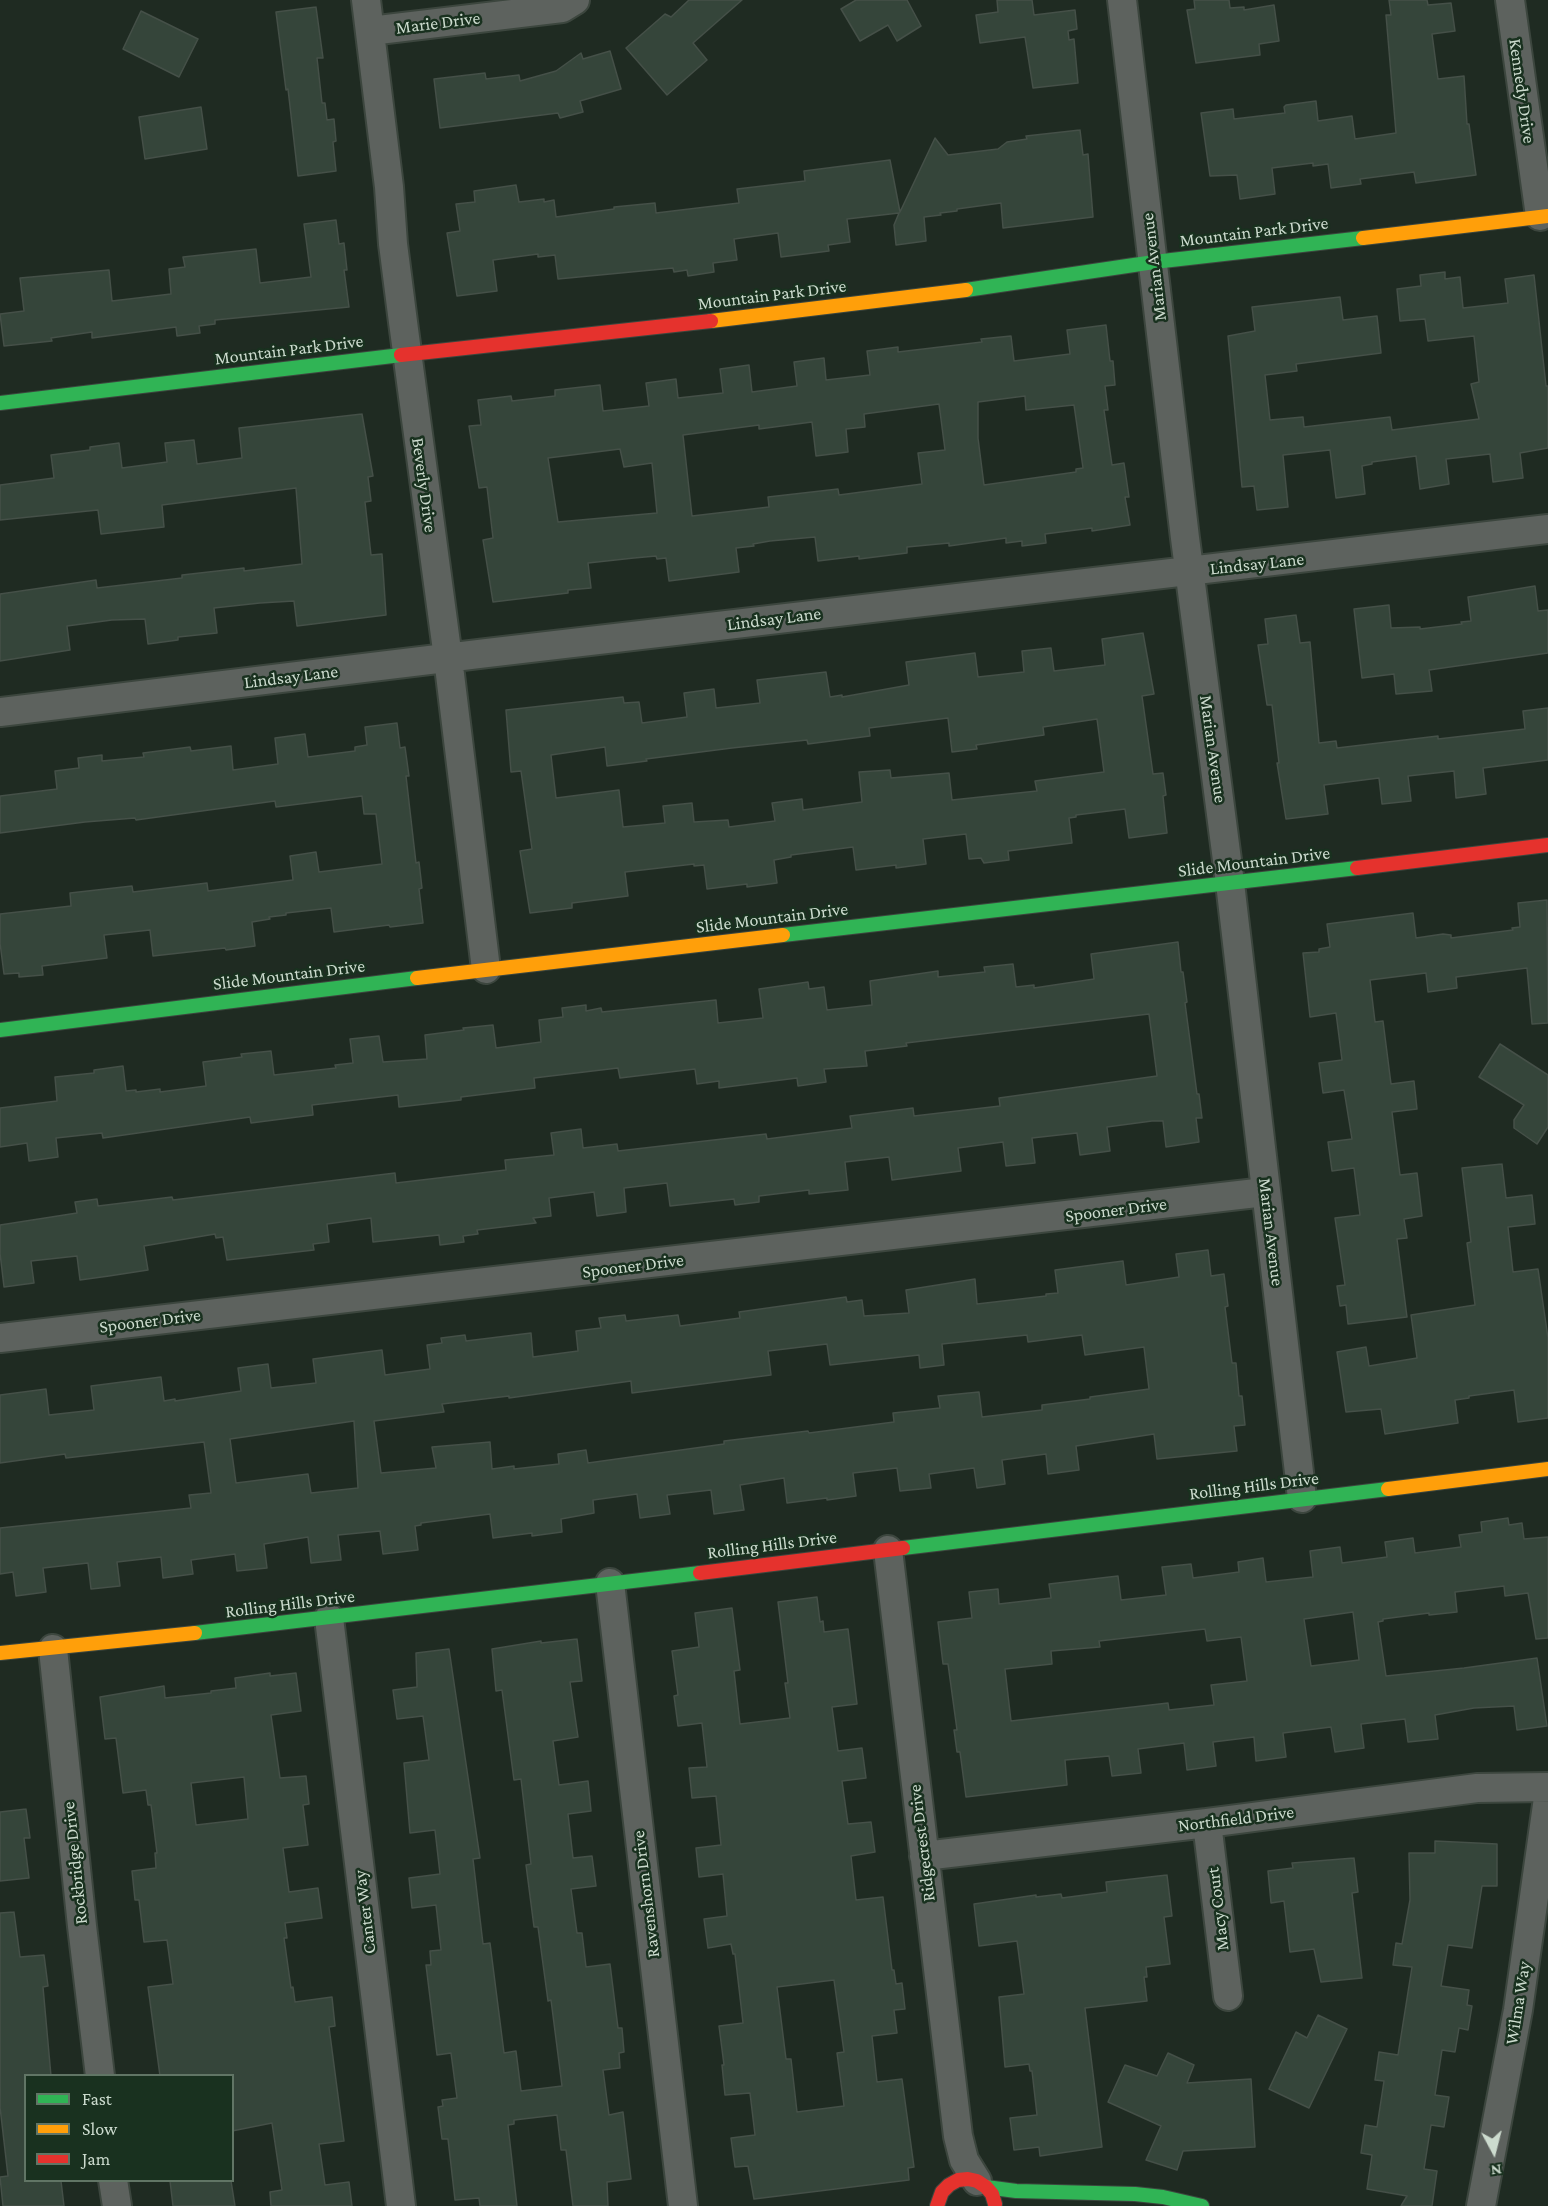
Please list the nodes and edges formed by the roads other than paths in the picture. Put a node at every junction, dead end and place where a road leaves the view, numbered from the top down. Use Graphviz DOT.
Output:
graph roads {
  1 [pos="366,0"];
  2 [pos="575,0"];
  3 [pos="1122,0"];
  4 [pos="1510,0"];
  5 [pos="370,31"];
  6 [pos="1544,216"];
  7 [pos="1154,262"];
  8 [pos="407,354"];
  9 [pos="0,404"];
  10 [pos="1548,529"];
  11 [pos="1189,571"];
  12 [pos="448,658"];
  13 [pos="0,712"];
  14 [pos="1548,844"];
  15 [pos="1230,884"];
  16 [pos="486,969"];
  17 [pos="0,1030"];
  18 [pos="1265,1192"];
  19 [pos="0,1338"];
  20 [pos="1548,1469"];
  21 [pos="1302,1498"];
  22 [pos="888,1550"];
  23 [pos="610,1583"];
  24 [pos="329,1618"];
  25 [pos="52,1649"];
  26 [pos="0,1653"];
  27 [pos="1548,1787"];
  28 [pos="1548,1798"];
  29 [pos="1207,1823"];
  30 [pos="924,1856"];
  31 [pos="1228,1996"];
  32 [pos="100,2074"];
  33 [pos="958,2136"];
  34 [pos="113,2182"];
  35 [pos="981,2184"];
  36 [pos="1081,2194"];
  37 [pos="938,2196"];
  38 [pos="117,2206"];
  39 [pos="401,2206"];
  40 [pos="682,2206"];
  41 [pos="995,2206"];
  42 [pos="1038,2206"];
  43 [pos="1202,2206"];
  44 [pos="1481,2206"];
  1 -- 5 [label="street, Beverly Drive"];
  2 -- 5 [label="street, Marie Drive"];
  3 -- 7 [label="street, Marian Avenue"];
  4 -- 6 [label="street, Kennedy Drive"];
  5 -- 8 [label="street, Beverly Drive"];
  6 -- 7 [label="street, Mountain Park Drive"];
  7 -- 8 [label="street, Mountain Park Drive"];
  7 -- 11 [label="street, Marian Avenue"];
  8 -- 9 [label="street, Mountain Park Drive"];
  8 -- 12 [label="street, Beverly Drive"];
  10 -- 11 [label="street, Lindsay Lane"];
  11 -- 12 [label="street, Lindsay Lane"];
  11 -- 15 [label="street, Marian Avenue"];
  12 -- 13 [label="street, Lindsay Lane"];
  12 -- 16 [label="street, Beverly Drive"];
  14 -- 15 [label="street, Slide Mountain Drive"];
  15 -- 16 [label="street, Slide Mountain Drive"];
  15 -- 18 [label="street, Marian Avenue"];
  16 -- 17 [label="street, Slide Mountain Drive"];
  18 -- 19 [label="street, Spooner Drive"];
  18 -- 21 [label="street, Marian Avenue"];
  20 -- 21 [label="street, Rolling Hills Drive"];
  21 -- 22 [label="street, Rolling Hills Drive"];
  22 -- 23 [label="street, Rolling Hills Drive"];
  22 -- 30 [label="street, Ridgecrest Drive"];
  23 -- 24 [label="street, Rolling Hills Drive"];
  23 -- 40 [label="street, Ravenshorn Drive"];
  24 -- 25 [label="street, Rolling Hills Drive"];
  24 -- 39 [label="street, Canter Way"];
  25 -- 26 [label="street, Rolling Hills Drive"];
  25 -- 32 [label="street, Rockbridge Drive"];
  27 -- 29 [label="street, Northfield Drive"];
  28 -- 44 [label="street, Wilma Way"];
  29 -- 30 [label="street, Northfield Drive"];
  29 -- 31 [label="street, Macy Court"];
  30 -- 33 [label="street, Ridgecrest Drive"];
  33 -- 35 [label="street, Ridgecrest Drive"];
  33 -- 37 [label="street, Ridgecrest Drive"];
  34 -- 38 [label="street"];
  35 -- 36 [label="street"];
  35 -- 37 [label="street"];
  35 -- 41 [label="street"];
  36 -- 42 [label="street"];
  36 -- 43 [label="street"];
}
